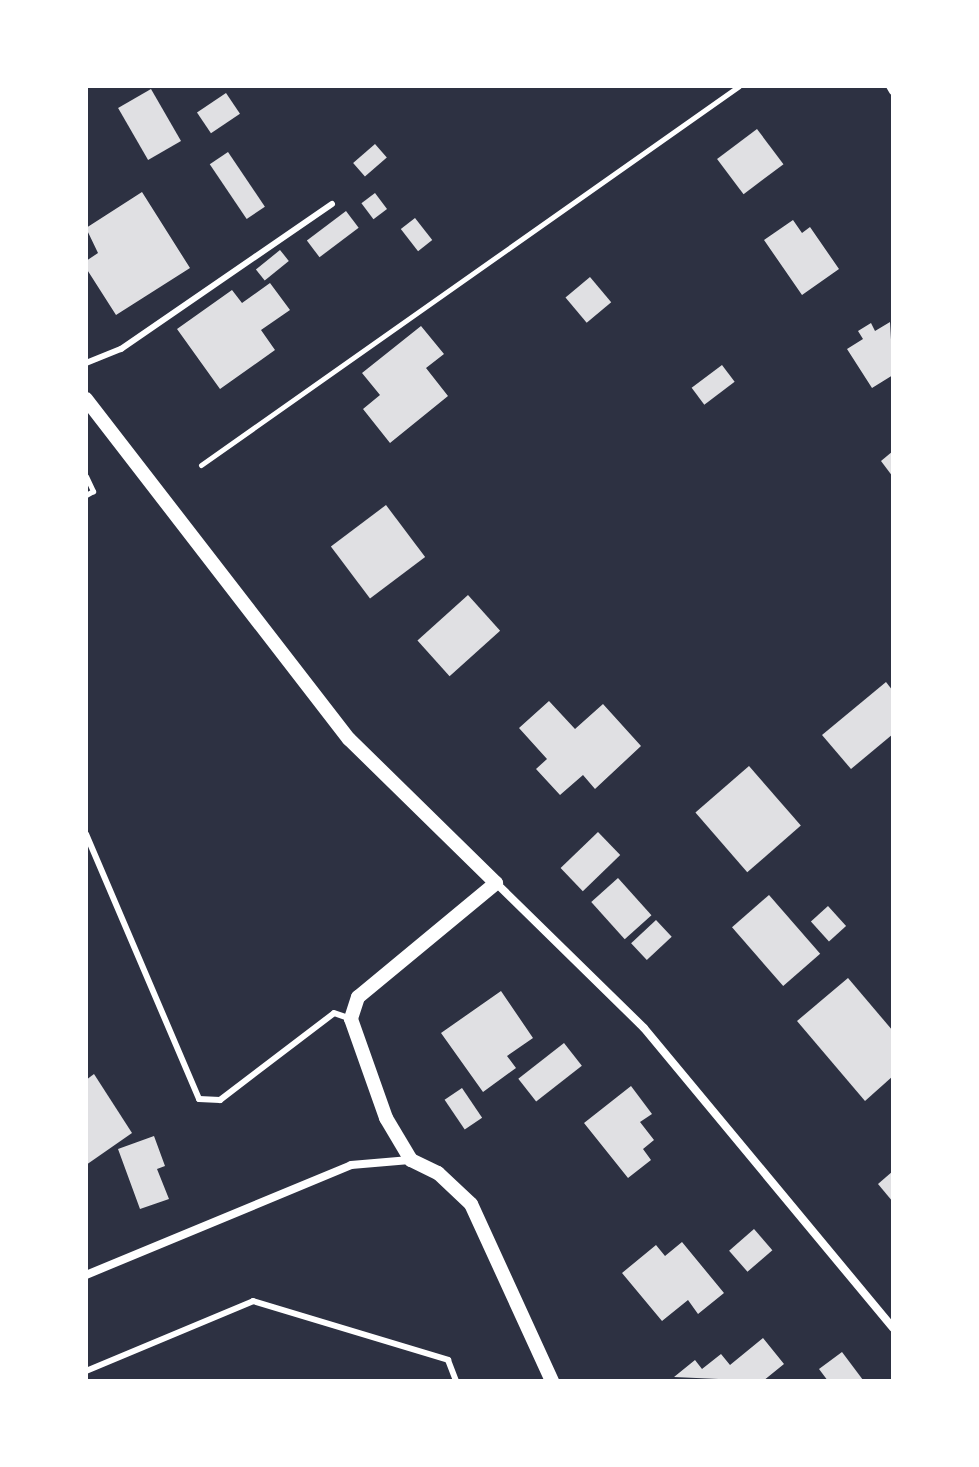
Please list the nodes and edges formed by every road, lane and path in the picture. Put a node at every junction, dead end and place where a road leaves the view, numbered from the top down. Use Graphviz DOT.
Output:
graph roads {
  1 [pos="739,86"];
  2 [pos="332,204"];
  3 [pos="86,363"];
  4 [pos="86,399"];
  5 [pos="201,465"];
  6 [pos="86,476"];
  7 [pos="86,495"];
  8 [pos="86,834"];
  9 [pos="496,883"];
  10 [pos="351,1019"];
  11 [pos="411,1160"];
  12 [pos="86,1275"];
  13 [pos="893,1328"];
  14 [pos="86,1371"];
  15 [pos="456,1381"];
  16 [pos="552,1381"];
  1 -- 5 [label="path"];
  2 -- 3 [label="lane"];
  4 -- 9 [label="street"];
  6 -- 7 [label="path"];
  8 -- 10 [label="lane"];
  9 -- 10 [label="street"];
  9 -- 13 [label="street"];
  10 -- 11 [label="street"];
  11 -- 12 [label="street"];
  11 -- 16 [label="street"];
  14 -- 15 [label="lane"];
}
